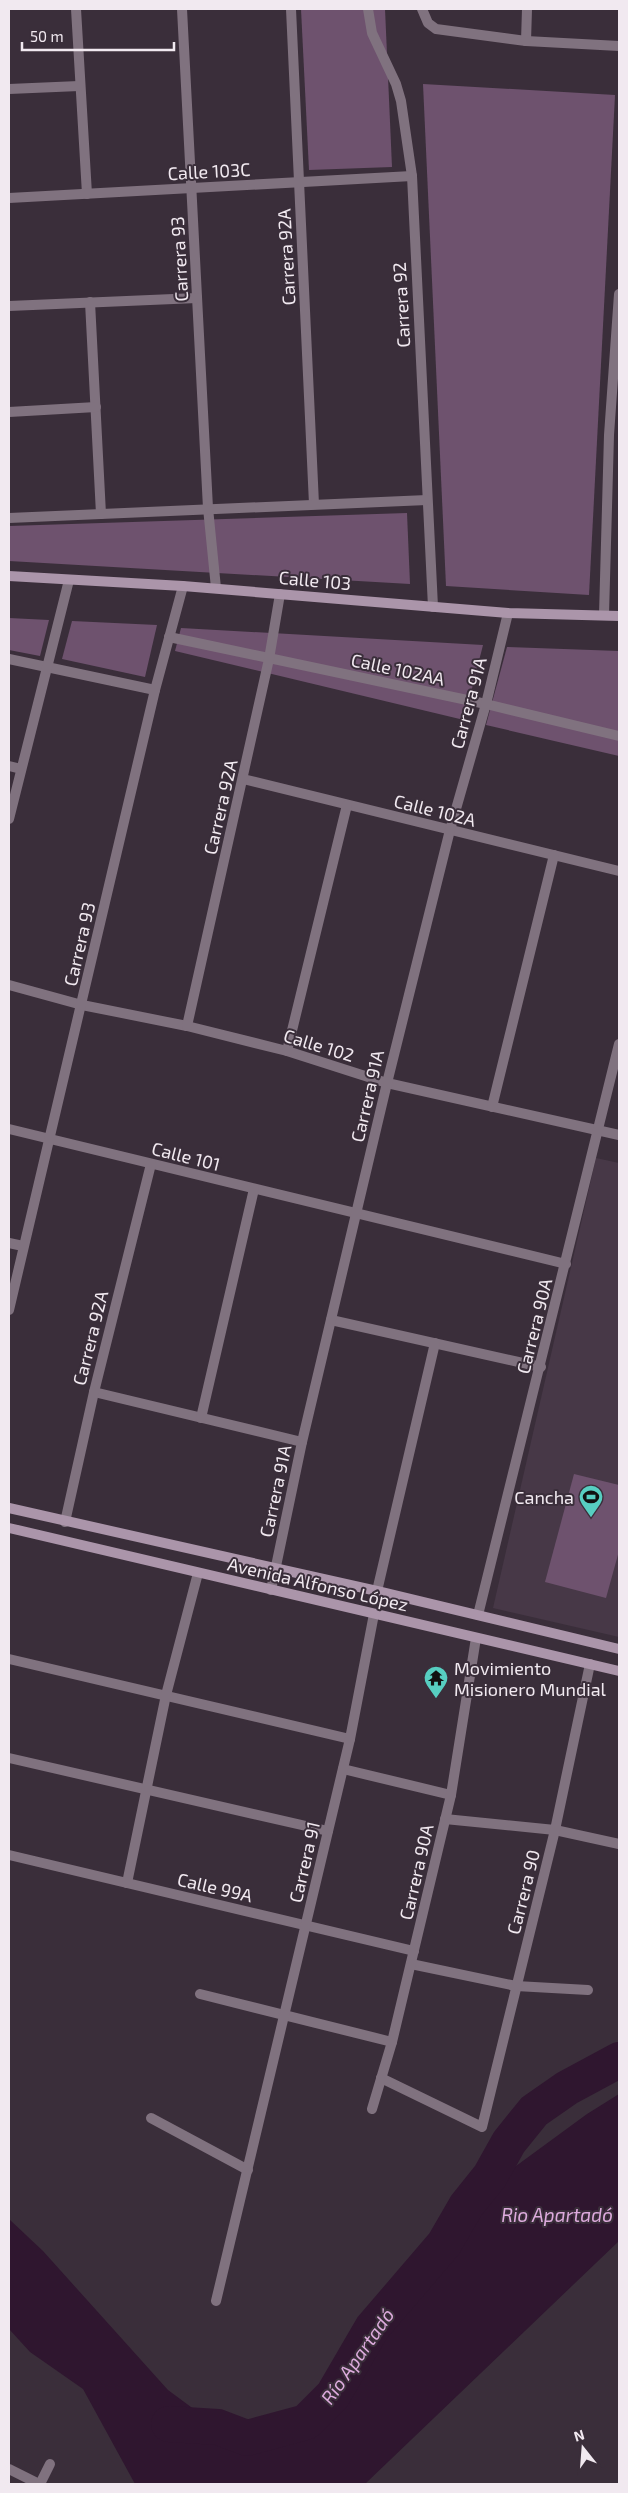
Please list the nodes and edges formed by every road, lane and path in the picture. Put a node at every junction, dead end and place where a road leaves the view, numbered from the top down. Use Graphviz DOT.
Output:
graph roads {
  1 [pos="76,9"];
  2 [pos="182,9"];
  3 [pos="291,9"];
  4 [pos="368,9"];
  5 [pos="422,9"];
  6 [pos="527,9"];
  7 [pos="526,41"];
  8 [pos="619,46"];
  9 [pos="79,86"];
  10 [pos="9,89"];
  11 [pos="412,176"];
  12 [pos="299,182"];
  13 [pos="191,188"];
  14 [pos="87,194"];
  15 [pos="9,198"];
  16 [pos="619,294"];
  17 [pos="197,298"];
  18 [pos="90,302"];
  19 [pos="9,306"];
  20 [pos="96,407"];
  21 [pos="9,412"];
  22 [pos="614,436"];
  23 [pos="427,500"];
  24 [pos="314,504"];
  25 [pos="208,508"];
  26 [pos="101,514"];
  27 [pos="9,518"];
  28 [pos="9,576"];
  29 [pos="69,580"];
  30 [pos="183,586"];
  31 [pos="216,588"];
  32 [pos="280,594"];
  33 [pos="433,607"];
  34 [pos="508,613"];
  35 [pos="604,615"];
  36 [pos="619,616"];
  37 [pos="169,637"];
  38 [pos="9,659"];
  39 [pos="269,659"];
  40 [pos="46,668"];
  41 [pos="155,690"];
  42 [pos="486,704"];
  43 [pos="619,736"];
  44 [pos="9,766"];
  45 [pos="21,769"];
  46 [pos="243,780"];
  47 [pos="347,805"];
  48 [pos="9,819"];
  49 [pos="450,830"];
  50 [pos="554,855"];
  51 [pos="619,871"];
  52 [pos="9,985"];
  53 [pos="82,1006"];
  54 [pos="187,1026"];
  55 [pos="619,1044"];
  56 [pos="287,1052"];
  57 [pos="386,1083"];
  58 [pos="492,1107"];
  59 [pos="9,1129"];
  60 [pos="597,1131"];
  61 [pos="619,1136"];
  62 [pos="48,1139"];
  63 [pos="151,1164"];
  64 [pos="254,1190"];
  65 [pos="356,1214"];
  66 [pos="9,1242"];
  67 [pos="23,1246"];
  68 [pos="566,1264"];
  69 [pos="9,1310"];
  70 [pos="331,1320"];
  71 [pos="435,1343"];
  72 [pos="541,1367"];
  73 [pos="94,1392"];
  74 [pos="201,1418"];
  75 [pos="302,1442"];
  76 [pos="9,1508"];
  77 [pos="65,1522"];
  78 [pos="9,1528"];
  79 [pos="275,1568"];
  80 [pos="198,1573"];
  81 [pos="271,1590"];
  82 [pos="377,1591"];
  83 [pos="374,1614"];
  84 [pos="478,1615"];
  85 [pos="476,1638"];
  86 [pos="619,1649"];
  87 [pos="9,1659"];
  88 [pos="590,1664"];
  89 [pos="619,1671"];
  90 [pos="166,1695"];
  91 [pos="350,1739"];
  92 [pos="9,1758"];
  93 [pos="343,1769"];
  94 [pos="146,1791"];
  95 [pos="451,1795"];
  96 [pos="445,1819"];
  97 [pos="555,1830"];
  98 [pos="328,1832"];
  99 [pos="619,1844"];
  100 [pos="9,1855"];
  101 [pos="127,1883"];
  102 [pos="306,1925"];
  103 [pos="414,1951"];
  104 [pos="411,1964"];
  105 [pos="516,1986"];
  106 [pos="588,1990"];
  107 [pos="200,1994"];
  108 [pos="285,2016"];
  109 [pos="392,2042"];
  110 [pos="381,2078"];
  111 [pos="372,2109"];
  112 [pos="150,2118"];
  113 [pos="248,2170"];
  114 [pos="216,2301"];
  115 [pos="50,2464"];
  116 [pos="9,2469"];
  117 [pos="39,2484"];
  1 -- 9 [label="street"];
  2 -- 13 [label="street, Carrera 93"];
  3 -- 12 [label="street, Carrera 92A"];
  4 -- 11 [label="street, Carrera 92"];
  5 -- 7 [label="street"];
  6 -- 7 [label="street"];
  7 -- 8 [label="street"];
  9 -- 10 [label="street"];
  9 -- 14 [label="street"];
  11 -- 12 [label="street, Calle 103C"];
  11 -- 23 [label="street, Carrera 92"];
  12 -- 13 [label="street, Calle 103C"];
  12 -- 24 [label="street, Carrera 92A"];
  13 -- 14 [label="street, Calle 103C"];
  13 -- 17 [label="street, Carrera 93"];
  14 -- 15 [label="street, Calle 103C"];
  16 -- 22 [label="street"];
  17 -- 18 [label="street"];
  17 -- 25 [label="street, Carrera 93"];
  18 -- 19 [label="street"];
  18 -- 20 [label="street"];
  20 -- 21 [label="street"];
  20 -- 26 [label="street"];
  22 -- 35 [label="street"];
  23 -- 24 [label="street"];
  23 -- 33 [label="street, Carrera 92"];
  24 -- 25 [label="street"];
  25 -- 26 [label="street"];
  25 -- 31 [label="street, Carrera 93"];
  26 -- 27 [label="street"];
  28 -- 29 [label="street, Calle 103"];
  29 -- 30 [label="street, Calle 103"];
  29 -- 40 [label="street"];
  30 -- 31 [label="street, Calle 103"];
  30 -- 37 [label="street, Carrera 93"];
  31 -- 32 [label="street, Calle 103"];
  32 -- 33 [label="street, Calle 103"];
  32 -- 39 [label="street, Carrera 92A"];
  33 -- 34 [label="street, Calle 103"];
  34 -- 35 [label="street, Calle 103"];
  34 -- 42 [label="street, Carrera 91A"];
  35 -- 36 [label="street, Calle 103"];
  37 -- 39 [label="street, Calle 102AA"];
  37 -- 41 [label="street, Carrera 93"];
  38 -- 40 [label="street"];
  39 -- 42 [label="street, Calle 102AA"];
  39 -- 46 [label="street, Carrera 92A"];
  40 -- 41 [label="street"];
  40 -- 45 [label="street"];
  41 -- 53 [label="street, Carrera 93"];
  42 -- 43 [label="street, Calle 102AA"];
  42 -- 49 [label="street, Carrera 91A"];
  44 -- 45 [label="street"];
  45 -- 48 [label="street"];
  46 -- 47 [label="street, Calle 102A"];
  46 -- 54 [label="street, Carrera 92A"];
  47 -- 49 [label="street, Calle 102A"];
  47 -- 56 [label="street"];
  49 -- 50 [label="street, Calle 102A"];
  49 -- 57 [label="street, Carrera 91A"];
  50 -- 51 [label="street, Calle 102A"];
  50 -- 58 [label="street"];
  52 -- 53 [label="street, Calle 102"];
  53 -- 54 [label="street, Calle 102"];
  53 -- 62 [label="street, Carrera 93"];
  54 -- 56 [label="street, Calle 102"];
  55 -- 60 [label="street, Carrera 90A"];
  56 -- 57 [label="street, Calle 102"];
  57 -- 58 [label="street, Calle 102"];
  57 -- 65 [label="street, Carrera 91A"];
  58 -- 60 [label="street, Calle 102"];
  59 -- 62 [label="street, Calle 101"];
  60 -- 61 [label="street, Calle 102"];
  60 -- 68 [label="street, Carrera 90A"];
  62 -- 63 [label="street, Calle 101"];
  62 -- 67 [label="street, Carrera 93"];
  63 -- 64 [label="street, Calle 101"];
  63 -- 73 [label="street, Carrera 92A"];
  64 -- 65 [label="street, Calle 101"];
  64 -- 74 [label="street"];
  65 -- 68 [label="street, Calle 101"];
  65 -- 70 [label="street, Carrera 91A"];
  66 -- 67 [label="street"];
  67 -- 69 [label="street, Carrera 93"];
  68 -- 72 [label="street, Carrera 90A"];
  70 -- 71 [label="street"];
  70 -- 75 [label="street, Carrera 91A"];
  71 -- 72 [label="street"];
  71 -- 82 [label="street"];
  72 -- 84 [label="street, Carrera 90A"];
  73 -- 74 [label="street"];
  73 -- 77 [label="street, Carrera 92A"];
  74 -- 75 [label="street"];
  75 -- 79 [label="street, Carrera 91A"];
  76 -- 77 [label="street, Avenida Alfonso López"];
  77 -- 79 [label="street, Avenida Alfonso López"];
  78 -- 80 [label="street, Avenida Alfonso López"];
  79 -- 81 [label="street, Carrera 91A"];
  79 -- 82 [label="street, Avenida Alfonso López"];
  80 -- 81 [label="street, Avenida Alfonso López"];
  80 -- 90 [label="street"];
  81 -- 83 [label="street, Avenida Alfonso López"];
  82 -- 84 [label="street, Avenida Alfonso López"];
  83 -- 85 [label="street, Avenida Alfonso López"];
  83 -- 91 [label="street, Carrera 91"];
  84 -- 86 [label="street, Avenida Alfonso López"];
  85 -- 88 [label="street, Avenida Alfonso López"];
  85 -- 95 [label="street, Carrera 90A"];
  87 -- 90 [label="street"];
  88 -- 89 [label="street, Avenida Alfonso López"];
  88 -- 97 [label="street, Carrera 90"];
  90 -- 91 [label="street"];
  90 -- 94 [label="street"];
  91 -- 93 [label="street, Carrera 91"];
  92 -- 94 [label="street"];
  93 -- 95 [label="street"];
  93 -- 98 [label="street, Carrera 91"];
  94 -- 98 [label="street"];
  94 -- 101 [label="street"];
  95 -- 96 [label="street, Carrera 90A"];
  96 -- 97 [label="street"];
  96 -- 103 [label="street, Carrera 90A"];
  97 -- 99 [label="street"];
  97 -- 105 [label="street, Carrera 90"];
  98 -- 102 [label="street, Carrera 91"];
  100 -- 101 [label="street, Calle 99A"];
  101 -- 102 [label="street, Calle 99A"];
  102 -- 103 [label="street, Calle 99A"];
  102 -- 108 [label="street, Carrera 91"];
  103 -- 104 [label="street, Carrera 90A"];
  104 -- 105 [label="street"];
  104 -- 109 [label="street, Carrera 90A"];
  105 -- 106 [label="street"];
  105 -- 110 [label="street, Carrera 90"];
  107 -- 108 [label="street"];
  108 -- 109 [label="street"];
  108 -- 113 [label="street, Carrera 91"];
  109 -- 110 [label="street, Carrera 90A"];
  110 -- 111 [label="street, Carrera 90A"];
  112 -- 113 [label="street"];
  113 -- 114 [label="street, Carrera 91"];
  115 -- 117 [label="street"];
  116 -- 117 [label="street"];
}
